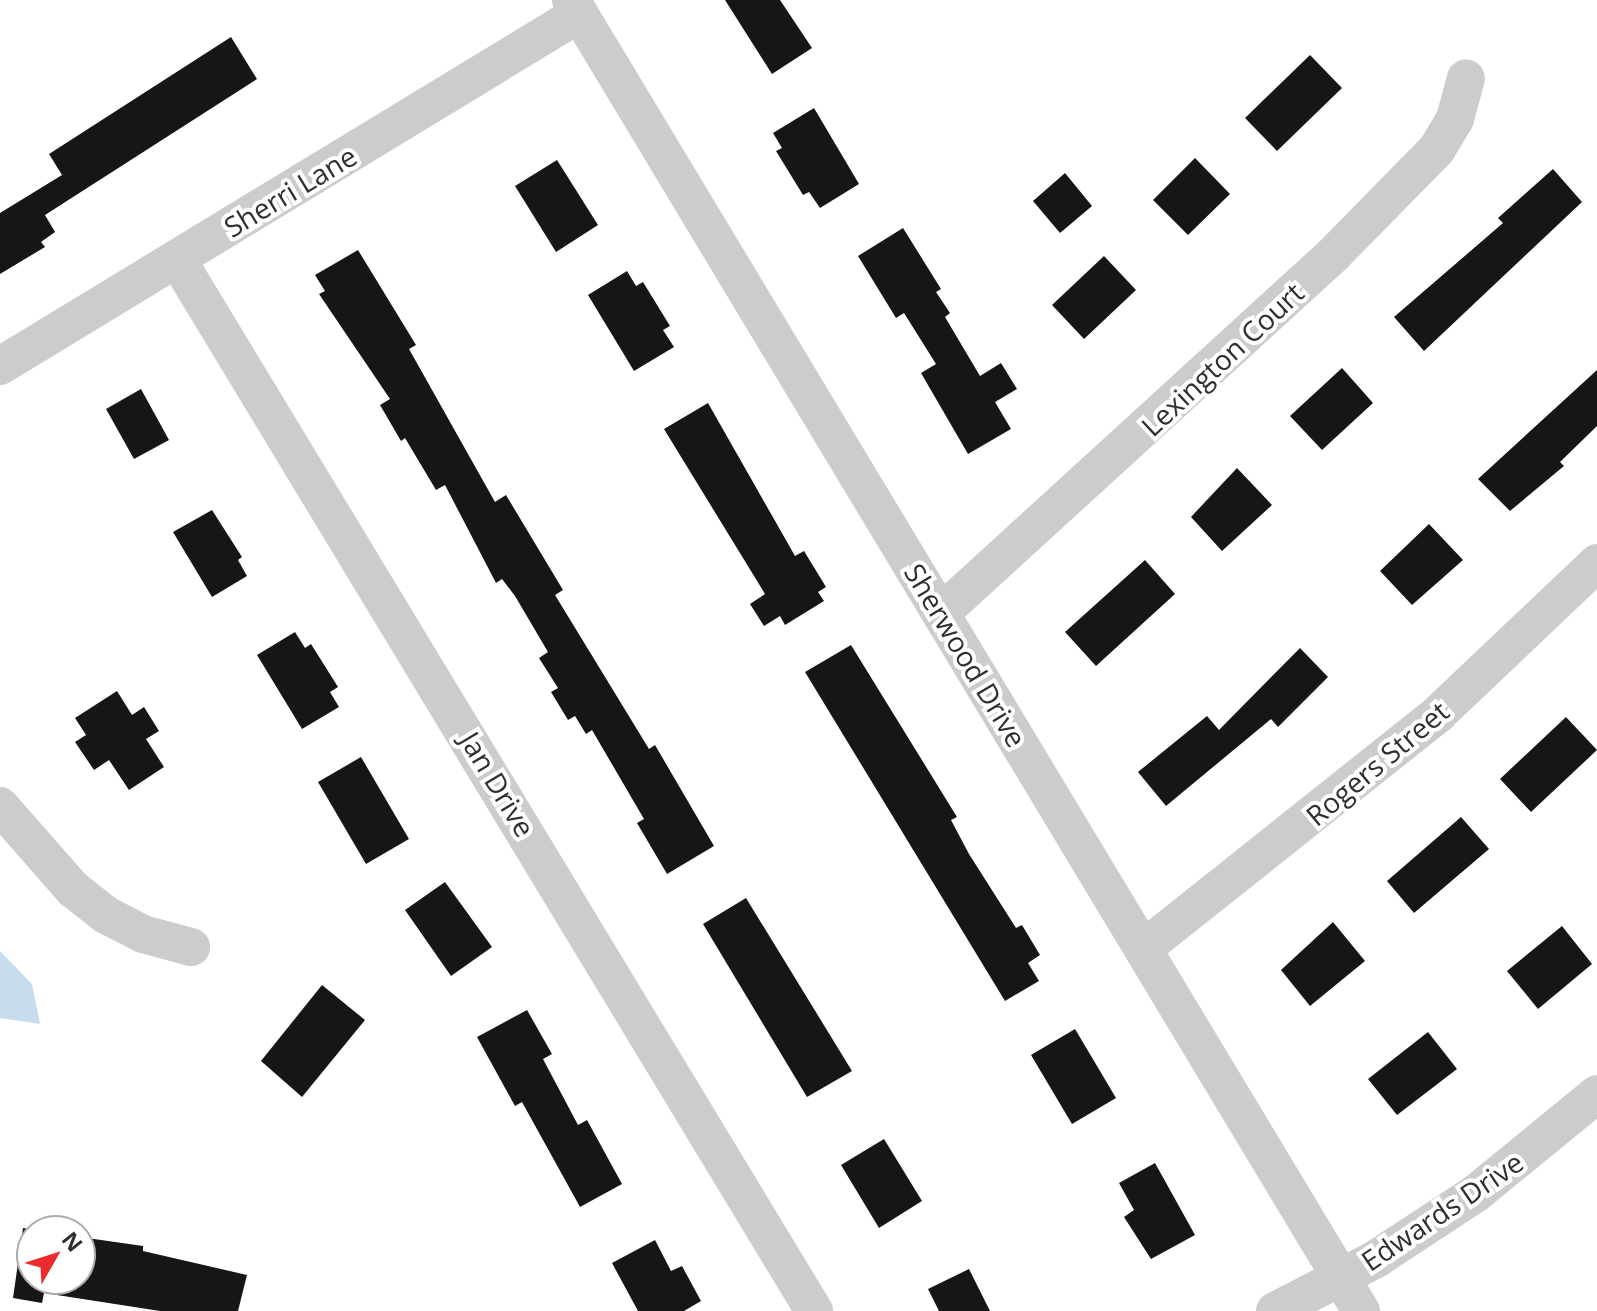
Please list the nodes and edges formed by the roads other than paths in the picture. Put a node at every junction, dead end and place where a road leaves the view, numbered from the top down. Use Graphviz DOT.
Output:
graph roads {
  1 [pos="575,7"];
  2 [pos="1466,78"];
  3 [pos="177,259"];
  4 [pos="0,366"];
  5 [pos="1597,563"];
  6 [pos="941,613"];
  7 [pos="0,806"];
  8 [pos="191,947"];
  9 [pos="1144,948"];
  10 [pos="1597,1094"];
  11 [pos="1342,1278"];
  12 [pos="814,1311"];
  13 [pos="1275,1311"];
  14 [pos="1361,1311"];
  1 -- 3 [label="street, Sherri Lane"];
  1 -- 6 [label="street, Sherwood Drive"];
  2 -- 6 [label="street, Lexington Court"];
  3 -- 4 [label="street, Sherri Lane"];
  3 -- 12 [label="street, Jan Drive"];
  5 -- 9 [label="street, Rogers Street"];
  6 -- 9 [label="street, Sherwood Drive"];
  7 -- 8 [label="street"];
  9 -- 11 [label="street, Sherwood Drive"];
  10 -- 11 [label="street, Edwards Drive"];
  11 -- 13 [label="street, Edwards Drive"];
  11 -- 14 [label="street, Sherwood Drive"];
}
